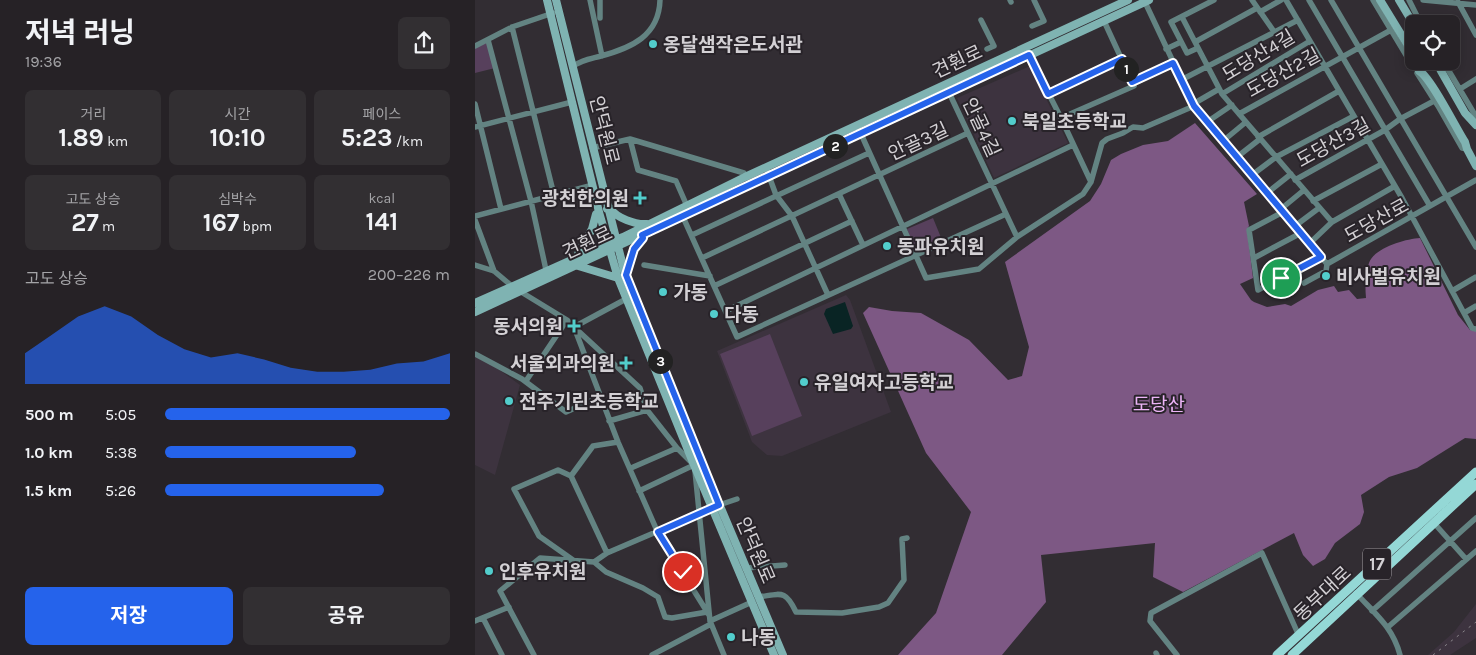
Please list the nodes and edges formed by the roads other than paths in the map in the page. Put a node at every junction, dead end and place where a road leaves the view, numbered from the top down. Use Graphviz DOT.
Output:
graph roads {
  1 [pos="547,0"];
  2 [pos="556,0"];
  3 [pos="589,0"];
  4 [pos="600,0"];
  5 [pos="660,0"];
  6 [pos="1034,0"];
  7 [pos="1128,0"];
  8 [pos="1214,0"];
  9 [pos="1251,0"];
  10 [pos="1281,0"];
  11 [pos="1286,0"];
  12 [pos="1309,0"];
  13 [pos="1331,0"];
  14 [pos="1373,0"];
  15 [pos="1380,0"];
  16 [pos="1399,0"];
  17 [pos="1409,0"];
  18 [pos="1423,0"];
  19 [pos="1146,1"];
  20 [pos="1458,2"];
  21 [pos="1476,5"];
  22 [pos="1259,10"];
  23 [pos="559,11"];
  24 [pos="550,13"];
  25 [pos="1408,15"];
  26 [pos="1416,15"];
  27 [pos="1182,17"];
  28 [pos="600,18"];
  29 [pos="981,20"];
  30 [pos="1298,20"];
  31 [pos="1104,21"];
  32 [pos="1031,26"];
  33 [pos="512,27"];
  34 [pos="1391,30"];
  35 [pos="1275,33"];
  36 [pos="1476,35"];
  37 [pos="488,40"];
  38 [pos="1310,41"];
  39 [pos="1405,41"];
  40 [pos="1181,42"];
  41 [pos="1196,45"];
  42 [pos="475,46"];
  43 [pos="1359,47"];
  44 [pos="987,49"];
  45 [pos="1166,49"];
  46 [pos="1405,53"];
  47 [pos="1029,55"];
  48 [pos="602,56"];
  49 [pos="1342,57"];
  50 [pos="1122,59"];
  51 [pos="1173,63"];
  52 [pos="1325,66"];
  53 [pos="1207,67"];
  54 [pos="572,68"];
  55 [pos="1440,70"];
  56 [pos="1448,70"];
  57 [pos="1419,71"];
  58 [pos="1476,79"];
  59 [pos="1181,80"];
  60 [pos="1132,82"];
  61 [pos="947,88"];
  62 [pos="1460,89"];
  63 [pos="1220,91"];
  64 [pos="1339,91"];
  65 [pos="1362,91"];
  66 [pos="1048,94"];
  67 [pos="1434,101"];
  68 [pos="572,102"];
  69 [pos="475,104"];
  70 [pos="1193,105"];
  71 [pos="1231,105"];
  72 [pos="532,113"];
  73 [pos="1239,114"];
  74 [pos="1354,116"];
  75 [pos="1061,118"];
  76 [pos="509,119"];
  77 [pos="1400,119"];
  78 [pos="1207,122"];
  79 [pos="1246,122"];
  80 [pos="1475,123"];
  81 [pos="857,125"];
  82 [pos="478,127"];
  83 [pos="1385,130"];
  84 [pos="860,134"];
  85 [pos="969,134"];
  86 [pos="1259,138"];
  87 [pos="630,139"];
  88 [pos="1368,140"];
  89 [pos="1223,141"];
  90 [pos="1073,145"];
  91 [pos="593,148"];
  92 [pos="1467,149"];
  93 [pos="869,153"];
  94 [pos="1237,157"];
  95 [pos="1276,157"];
  96 [pos="1382,164"];
  97 [pos="1476,166"];
  98 [pos="766,168"];
  99 [pos="1291,174"];
  100 [pos="879,175"];
  101 [pos="1252,175"];
  102 [pos="769,176"];
  103 [pos="745,177"];
  104 [pos="1295,180"];
  105 [pos="1476,180"];
  106 [pos="1091,182"];
  107 [pos="992,184"];
  108 [pos="593,185"];
  109 [pos="1395,186"];
  110 [pos="1304,190"];
  111 [pos="1267,193"];
  112 [pos="839,194"];
  113 [pos="554,195"];
  114 [pos="776,195"];
  115 [pos="1447,196"];
  116 [pos="531,201"];
  117 [pos="1313,201"];
  118 [pos="687,206"];
  119 [pos="1430,206"];
  120 [pos="1319,208"];
  121 [pos="501,209"];
  122 [pos="607,209"];
  123 [pos="1282,210"];
  124 [pos="599,212"];
  125 [pos="1006,214"];
  126 [pos="792,216"];
  127 [pos="1412,216"];
  128 [pos="683,217"];
  129 [pos="475,218"];
  130 [pos="852,221"];
  131 [pos="1332,222"];
  132 [pos="649,224"];
  133 [pos="903,226"];
  134 [pos="1295,226"];
  135 [pos="1301,233"];
  136 [pos="642,235"];
  137 [pos="692,235"];
  138 [pos="1017,237"];
  139 [pos="617,243"];
  140 [pos="804,243"];
  141 [pos="1310,243"];
  142 [pos="863,245"];
  143 [pos="609,247"];
  144 [pos="1476,247"];
  145 [pos="916,255"];
  146 [pos="1321,257"];
  147 [pos="702,258"];
  148 [pos="1254,258"];
  149 [pos="576,262"];
  150 [pos="1327,264"];
  151 [pos="475,265"];
  152 [pos="644,265"];
  153 [pos="816,268"];
  154 [pos="546,270"];
  155 [pos="494,271"];
  156 [pos="710,276"];
  157 [pos="1476,276"];
  158 [pos="622,277"];
  159 [pos="1304,283"];
  160 [pos="714,286"];
  161 [pos="513,287"];
  162 [pos="1452,291"];
  163 [pos="520,292"];
  164 [pos="828,295"];
  165 [pos="626,299"];
  166 [pos="475,304"];
  167 [pos="1476,306"];
  168 [pos="726,311"];
  169 [pos="475,312"];
  170 [pos="1464,313"];
  171 [pos="567,320"];
  172 [pos="574,327"];
  173 [pos="1476,329"];
  174 [pos="475,354"];
  175 [pos="526,381"];
  176 [pos="600,397"];
  177 [pos="647,410"];
  178 [pos="609,421"];
  179 [pos="618,442"];
  180 [pos="677,448"];
  181 [pos="694,465"];
  182 [pos="631,468"];
  183 [pos="1476,472"];
  184 [pos="571,476"];
  185 [pos="1476,484"];
  186 [pos="639,490"];
  187 [pos="737,499"];
  188 [pos="716,507"];
  189 [pos="698,515"];
  190 [pos="1476,518"];
  191 [pos="1434,522"];
  192 [pos="658,532"];
  193 [pos="907,538"];
  194 [pos="1451,541"];
  195 [pos="1476,551"];
  196 [pos="607,553"];
  197 [pos="1466,559"];
  198 [pos="573,560"];
  199 [pos="594,562"];
  200 [pos="785,565"];
  201 [pos="745,568"];
  202 [pos="1354,591"];
  203 [pos="755,599"];
  204 [pos="509,607"];
  205 [pos="1372,611"];
  206 [pos="483,618"];
  207 [pos="710,618"];
  208 [pos="475,622"];
  209 [pos="1388,627"];
  210 [pos="1299,636"];
  211 [pos="502,655"];
  212 [pos="534,655"];
  213 [pos="652,655"];
  214 [pos="724,655"];
  215 [pos="774,655"];
  216 [pos="783,655"];
  217 [pos="1177,655"];
  218 [pos="1277,655"];
  219 [pos="1292,655"];
  220 [pos="1400,655"];
  1 -- 24 [label="street, 안덕원로"];
  2 -- 23 [label="street, 안덕원로"];
  3 -- 48 [label="street"];
  4 -- 28 [label="street"];
  5 -- 48 [label="street"];
  6 -- 32 [label="street"];
  7 -- 61 [label="street, 견훤로"];
  8 -- 27 [label="street"];
  9 -- 22 [label="street"];
  10 -- 22 [label="street, 도당산4길"];
  11 -- 30 [label="street, 도당산4길"];
  12 -- 49 [label="street"];
  13 -- 43 [label="street"];
  14 -- 34 [label="street"];
  15 -- 39 [label="street"];
  16 -- 25 [label="street"];
  17 -- 26 [label="street"];
  18 -- 20 [label="street"];
  19 -- 31 [label="street, 견훤로"];
  19 -- 45 [label="street"];
  20 -- 21 [label="street"];
  20 -- 36 [label="street"];
  22 -- 35 [label="street"];
  22 -- 41 [label="street, 도당산4길"];
  23 -- 24 [label="street"];
  23 -- 54 [label="street, 안덕원로"];
  24 -- 33 [label="street"];
  24 -- 68 [label="street, 안덕원로"];
  27 -- 40 [label="street"];
  27 -- 41 [label="street"];
  29 -- 44 [label="street"];
  30 -- 35 [label="street, 도당산4길"];
  30 -- 38 [label="street, 도당산4길"];
  31 -- 47 [label="street, 견훤로"];
  31 -- 50 [label="street"];
  33 -- 37 [label="street"];
  33 -- 72 [label="street"];
  34 -- 43 [label="street, 도당산2길"];
  34 -- 46 [label="street"];
  35 -- 53 [label="street, 도당산4길"];
  37 -- 42 [label="street"];
  37 -- 76 [label="street"];
  38 -- 52 [label="street, 도당산4길"];
  38 -- 63 [label="street, 도당산4길"];
  40 -- 41 [label="street"];
  40 -- 45 [label="street"];
  41 -- 53 [label="street"];
  43 -- 49 [label="street, 도당산2길"];
  43 -- 77 [label="street"];
  45 -- 51 [label="street"];
  47 -- 61 [label="street, 견훤로"];
  47 -- 66 [label="street"];
  48 -- 54 [label="street"];
  49 -- 52 [label="street, 도당산2길"];
  49 -- 65 [label="street, 도당산2길"];
  50 -- 60 [label="street"];
  50 -- 66 [label="street"];
  51 -- 59 [label="street"];
  51 -- 60 [label="street"];
  52 -- 64 [label="street, 도당산4길"];
  52 -- 73 [label="street, 도당산2길"];
  53 -- 59 [label="street, 도당산4길"];
  53 -- 63 [label="street, 도당산4길"];
  54 -- 91 [label="street, 안덕원로"];
  55 -- 80 [label="street"];
  56 -- 62 [label="street"];
  57 -- 67 [label="street"];
  57 -- 92 [label="street"];
  58 -- 62 [label="street"];
  59 -- 70 [label="street"];
  60 -- 75 [label="street"];
  61 -- 81 [label="street, 견훤로"];
  61 -- 84 [label="street, 견훤로"];
  61 -- 85 [label="street, 안골4길"];
  62 -- 80 [label="street"];
  63 -- 70 [label="street"];
  63 -- 71 [label="street"];
  64 -- 74 [label="street, 도당산4길"];
  64 -- 86 [label="street"];
  65 -- 83 [label="street, 도당산3길"];
  66 -- 75 [label="street"];
  67 -- 77 [label="street, 도당산3길"];
  67 -- 92 [label="street"];
  68 -- 72 [label="street"];
  68 -- 108 [label="street, 안덕원로"];
  69 -- 82 [label="street"];
  70 -- 78 [label="street"];
  70 -- 106 [label="street"];
  71 -- 73 [label="street"];
  71 -- 78 [label="street"];
  72 -- 76 [label="street"];
  72 -- 113 [label="street"];
  73 -- 79 [label="street"];
  74 -- 88 [label="street, 도당산4길"];
  74 -- 95 [label="street"];
  75 -- 90 [label="street"];
  76 -- 82 [label="street"];
  76 -- 116 [label="street"];
  77 -- 83 [label="street, 도당산3길"];
  77 -- 115 [label="street"];
  78 -- 89 [label="street"];
  79 -- 86 [label="street"];
  79 -- 89 [label="street"];
  81 -- 84 [label="street, 안골3길"];
  81 -- 98 [label="street, 견훤로"];
  82 -- 121 [label="street"];
  83 -- 88 [label="street, 도당산3길"];
  83 -- 119 [label="street"];
  84 -- 93 [label="street, 안골3길"];
  84 -- 102 [label="street, 견훤로"];
  85 -- 100 [label="street, 안골3길"];
  85 -- 107 [label="street, 안골4길"];
  86 -- 94 [label="street"];
  86 -- 95 [label="street"];
  87 -- 91 [label="street"];
  87 -- 103 [label="street"];
  87 -- 118 [label="street"];
  88 -- 96 [label="street, 도당산4길"];
  88 -- 104 [label="street, 도당산3길"];
  89 -- 94 [label="street"];
  90 -- 106 [label="street"];
  90 -- 107 [label="street"];
  91 -- 122 [label="street, 안덕원로"];
  92 -- 97 [label="street"];
  93 -- 100 [label="street, 안골3길"];
  93 -- 114 [label="street, 안골3길"];
  94 -- 101 [label="street"];
  95 -- 99 [label="street"];
  95 -- 101 [label="street"];
  96 -- 109 [label="street, 도당산4길"];
  96 -- 117 [label="street"];
  98 -- 102 [label="street"];
  98 -- 103 [label="street, 견훤로"];
  99 -- 104 [label="street"];
  99 -- 111 [label="street"];
  100 -- 112 [label="street, 안골3길"];
  100 -- 133 [label="street, 안골3길"];
  101 -- 111 [label="street"];
  102 -- 114 [label="street"];
  102 -- 128 [label="street, 견훤로"];
  103 -- 118 [label="street, 견훤로"];
  104 -- 110 [label="street"];
  105 -- 115 [label="street, 도당산로"];
  106 -- 138 [label="street"];
  107 -- 125 [label="street, 안골4길"];
  107 -- 133 [label="street, 안골4길"];
  108 -- 113 [label="street"];
  108 -- 124 [label="street, 안덕원로"];
  109 -- 127 [label="street, 도당산4길"];
  109 -- 131 [label="street"];
  110 -- 117 [label="street"];
  110 -- 123 [label="street"];
  111 -- 123 [label="street"];
  112 -- 126 [label="street, 안골3길"];
  112 -- 130 [label="street"];
  113 -- 116 [label="street"];
  114 -- 126 [label="street"];
  114 -- 137 [label="street, 안골3길"];
  115 -- 119 [label="street, 도당산로"];
  115 -- 144 [label="street"];
  116 -- 121 [label="street"];
  116 -- 154 [label="street"];
  117 -- 120 [label="street"];
  118 -- 132 [label="street, 견훤로"];
  119 -- 127 [label="street, 도당산로"];
  120 -- 131 [label="street"];
  120 -- 134 [label="street, 도당산로"];
  121 -- 129 [label="street"];
  122 -- 132 [label="street"];
  122 -- 139 [label="street, 안덕원로"];
  123 -- 134 [label="street"];
  123 -- 148 [label="street"];
  124 -- 143 [label="street, 안덕원로"];
  124 -- 149 [label="street"];
  125 -- 138 [label="street, 안골4길"];
  125 -- 145 [label="street"];
  126 -- 140 [label="street"];
  126 -- 147 [label="street, 안골3길"];
  127 -- 150 [label="street, 도당산로"];
  127 -- 162 [label="street, 도당산4길"];
  128 -- 136 [label="street, 견훤로"];
  128 -- 137 [label="street"];
  129 -- 155 [label="street"];
  130 -- 140 [label="street"];
  130 -- 142 [label="street"];
  131 -- 141 [label="street, 도당산로"];
  132 -- 139 [label="street, 견훤로"];
  133 -- 142 [label="street"];
  133 -- 145 [label="street, 안골3길"];
  134 -- 135 [label="street"];
  135 -- 141 [label="street"];
  135 -- 148 [label="street"];
  136 -- 139 [label="street, 견훤로"];
  136 -- 158 [label="street"];
  137 -- 147 [label="street"];
  138 -- 145 [label="street, 안골3길"];
  139 -- 143 [label="street, 견훤로"];
  139 -- 158 [label="street, 안덕원로"];
  140 -- 153 [label="street"];
  140 -- 160 [label="street"];
  141 -- 146 [label="street"];
  142 -- 153 [label="street"];
  143 -- 149 [label="street, 견훤로"];
  143 -- 158 [label="street, 안덕원로"];
  145 -- 164 [label="street"];
  146 -- 148 [label="street"];
  146 -- 150 [label="street"];
  147 -- 156 [label="street"];
  149 -- 154 [label="street, 견훤로"];
  149 -- 158 [label="street"];
  149 -- 163 [label="street, 견훤로"];
  150 -- 159 [label="street, 도당산로"];
  151 -- 155 [label="street"];
  152 -- 156 [label="street"];
  153 -- 164 [label="street"];
  153 -- 168 [label="street"];
  154 -- 161 [label="street, 견훤로"];
  155 -- 161 [label="street"];
  156 -- 160 [label="street"];
  157 -- 162 [label="street"];
  158 -- 165 [label="street, 안덕원로"];
  158 -- 188 [label="street, 안덕원로"];
  160 -- 168 [label="street"];
  161 -- 163 [label="street"];
  161 -- 166 [label="street, 견훤로"];
  162 -- 170 [label="street, 도당산4길"];
  163 -- 169 [label="street, 견훤로"];
  163 -- 171 [label="street"];
  164 -- 168 [label="street"];
  165 -- 172 [label="street"];
  165 -- 181 [label="street, 안덕원로"];
  167 -- 170 [label="street"];
  170 -- 173 [label="street, 도당산4길"];
  171 -- 172 [label="street"];
  171 -- 175 [label="street"];
  172 -- 176 [label="street"];
  172 -- 177 [label="street"];
  174 -- 175 [label="street"];
  175 -- 176 [label="street"];
  176 -- 178 [label="street"];
  177 -- 178 [label="street"];
  177 -- 180 [label="street"];
  178 -- 179 [label="street"];
  179 -- 182 [label="street"];
  179 -- 184 [label="street"];
  180 -- 181 [label="street"];
  180 -- 182 [label="street"];
  181 -- 186 [label="street"];
  181 -- 188 [label="street, 안덕원로"];
  181 -- 189 [label="street"];
  182 -- 186 [label="street"];
  183 -- 202 [label="main road, 동부대로 / 17"];
  184 -- 196 [label="street"];
  184 -- 198 [label="street"];
  185 -- 191 [label="main road, 동부대로 / 17"];
  186 -- 192 [label="street"];
  187 -- 188 [label="street"];
  188 -- 189 [label="street"];
  188 -- 201 [label="street, 안덕원로"];
  188 -- 203 [label="street, 안덕원로"];
  189 -- 192 [label="street"];
  189 -- 207 [label="street"];
  190 -- 194 [label="street"];
  191 -- 194 [label="street"];
  191 -- 202 [label="main road, 동부대로 / 17"];
  192 -- 196 [label="street"];
  192 -- 207 [label="street"];
  193 -- 203 [label="street"];
  194 -- 197 [label="street"];
  194 -- 205 [label="street"];
  195 -- 197 [label="street"];
  196 -- 199 [label="street"];
  197 -- 209 [label="street"];
  198 -- 199 [label="street"];
  198 -- 204 [label="street"];
  199 -- 207 [label="street"];
  200 -- 201 [label="street"];
  201 -- 203 [label="street, 안덕원로"];
  202 -- 205 [label="street"];
  202 -- 210 [label="main road, 동부대로 / 17"];
  202 -- 219 [label="main road, 동부대로 / 17"];
  203 -- 207 [label="street"];
  203 -- 215 [label="street, 안덕원로"];
  203 -- 216 [label="street, 안덕원로"];
  204 -- 206 [label="street"];
  204 -- 212 [label="street"];
  205 -- 209 [label="street"];
  206 -- 208 [label="street"];
  206 -- 211 [label="street"];
  207 -- 213 [label="street"];
  207 -- 214 [label="street"];
  209 -- 220 [label="street"];
  210 -- 217 [label="street"];
  210 -- 218 [label="main road, 동부대로 / 17"];
}
